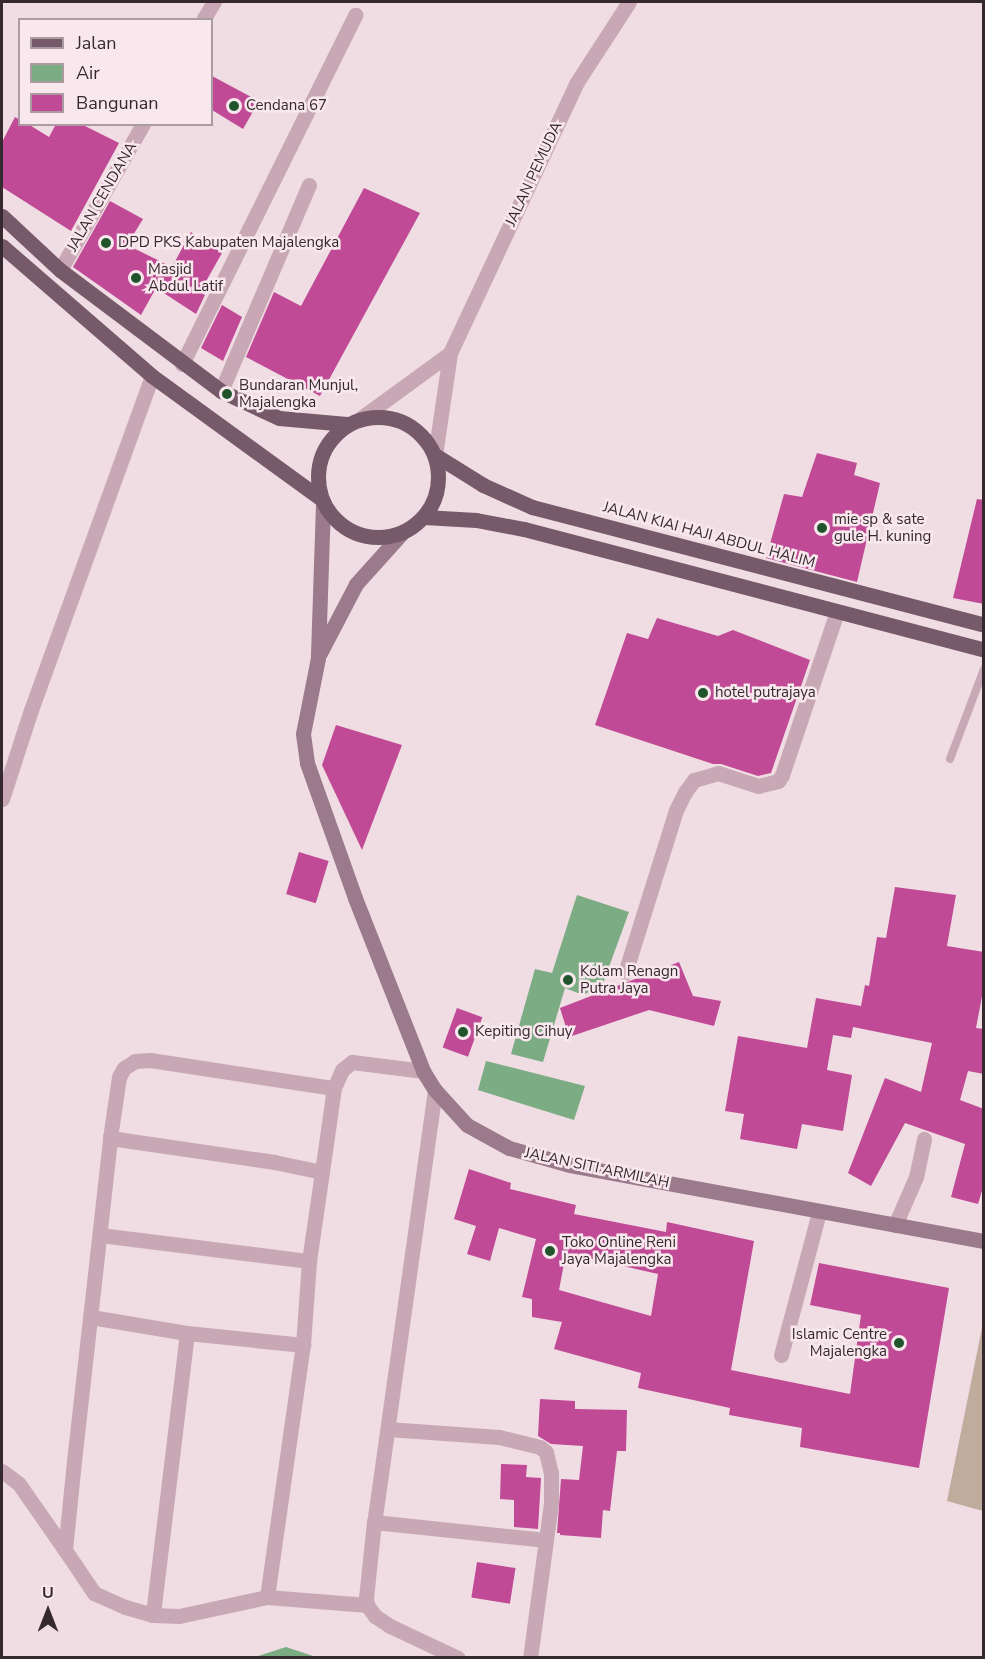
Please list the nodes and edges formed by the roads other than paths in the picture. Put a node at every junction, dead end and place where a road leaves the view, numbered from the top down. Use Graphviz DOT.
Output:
graph roads {
  1 [pos="214,2"];
  2 [pos="629,2"];
  3 [pos="355,15"];
  4 [pos="204,18"];
  5 [pos="142,126"];
  6 [pos="309,185"];
  7 [pos="2,216"];
  8 [pos="2,246"];
  9 [pos="60,270"];
  10 [pos="450,353"];
  11 [pos="183,364"];
  12 [pos="152,376"];
  13 [pos="221,391"];
  14 [pos="354,421"];
  15 [pos="435,455"];
  16 [pos="322,501"];
  17 [pos="424,517"];
  18 [pos="402,533"];
  19 [pos="837,612"];
  20 [pos="984,625"];
  21 [pos="984,650"];
  22 [pos="318,658"];
  23 [pos="984,669"];
  24 [pos="950,759"];
  25 [pos="2,799"];
  26 [pos="625,973"];
  27 [pos="423,1071"];
  28 [pos="334,1088"];
  29 [pos="435,1090"];
  30 [pos="111,1138"];
  31 [pos="924,1139"];
  32 [pos="322,1173"];
  33 [pos="819,1212"];
  34 [pos="895,1225"];
  35 [pos="100,1235"];
  36 [pos="984,1241"];
  37 [pos="309,1261"];
  38 [pos="91,1317"];
  39 [pos="187,1333"];
  40 [pos="303,1345"];
  41 [pos="781,1355"];
  42 [pos="388,1429"];
  43 [pos="2,1471"];
  44 [pos="374,1522"];
  45 [pos="546,1540"];
  46 [pos="65,1550"];
  47 [pos="267,1597"];
  48 [pos="367,1605"];
  49 [pos="153,1615"];
  50 [pos="458,1658"];
  51 [pos="530,1658"];
  1 -- 4 [label="street"];
  2 -- 10 [label="street, JALAN PEMUDA"];
  3 -- 11 [label="street"];
  5 -- 9 [label="street, JALAN CENDANA"];
  6 -- 13 [label="street"];
  7 -- 9 [label="main road"];
  8 -- 12 [label="main road"];
  9 -- 11 [label="main road"];
  10 -- 14 [label="street"];
  10 -- 15 [label="street"];
  11 -- 13 [label="main road"];
  12 -- 16 [label="main road"];
  12 -- 25 [label="street"];
  13 -- 14 [label="main road"];
  14 -- 15 [label="main road"];
  14 -- 16 [label="main road"];
  15 -- 17 [label="main road"];
  15 -- 20 [label="main road, JALAN KIAI HAJI ABDUL HALIM"];
  16 -- 18 [label="main road"];
  16 -- 22 [label="main road"];
  17 -- 18 [label="main road"];
  17 -- 19 [label="main road"];
  18 -- 22 [label="main road"];
  19 -- 21 [label="main road"];
  19 -- 26 [label="street"];
  22 -- 27 [label="main road, JALAN SITI ARMILAH"];
  23 -- 24 [label="lane"];
  27 -- 28 [label="street"];
  27 -- 29 [label="main road, JALAN SITI ARMILAH"];
  28 -- 30 [label="street"];
  28 -- 32 [label="street"];
  29 -- 33 [label="main road, JALAN SITI ARMILAH"];
  29 -- 42 [label="street"];
  30 -- 32 [label="street"];
  30 -- 35 [label="street"];
  31 -- 34 [label="street"];
  32 -- 37 [label="street"];
  33 -- 34 [label="main road, JALAN SITI ARMILAH"];
  33 -- 41 [label="street"];
  34 -- 36 [label="main road, JALAN SITI ARMILAH"];
  35 -- 37 [label="street"];
  35 -- 38 [label="street"];
  37 -- 40 [label="street"];
  38 -- 39 [label="street"];
  38 -- 46 [label="street"];
  39 -- 40 [label="street"];
  39 -- 49 [label="street"];
  40 -- 47 [label="street"];
  42 -- 44 [label="street"];
  42 -- 45 [label="street"];
  43 -- 46 [label="street"];
  44 -- 45 [label="street"];
  44 -- 48 [label="street"];
  45 -- 51 [label="street"];
  46 -- 49 [label="street"];
  47 -- 48 [label="street"];
  47 -- 49 [label="street"];
  48 -- 50 [label="street"];
}
